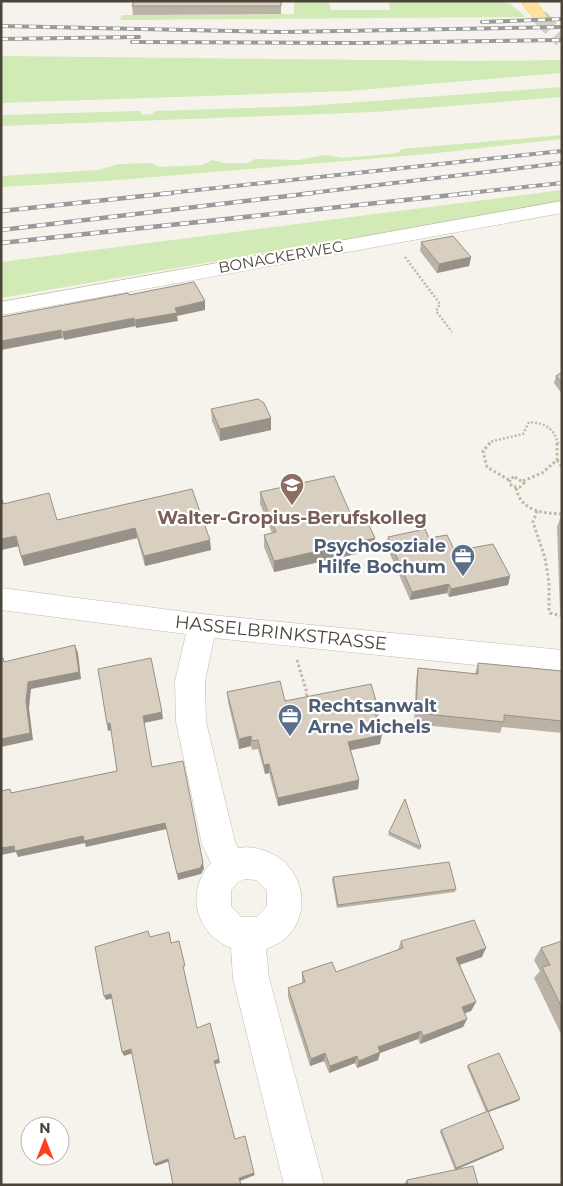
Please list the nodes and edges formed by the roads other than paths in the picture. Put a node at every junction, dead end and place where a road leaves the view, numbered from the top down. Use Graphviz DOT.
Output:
graph roads {
  1 [pos="528,1"];
  2 [pos="540,16"];
  3 [pos="562,207"];
  4 [pos="1,309"];
  5 [pos="1,600"];
  6 [pos="202,625"];
  7 [pos="562,662"];
  8 [pos="231,869"];
  9 [pos="247,935"];
  10 [pos="304,1185"];
  1 -- 2 [label="main road"];
  3 -- 4 [label="street, BONACKERWEG"];
  5 -- 6 [label="street, HASSELBRINKSTRASSE"];
  6 -- 7 [label="street, HASSELBRINKSTRASSE"];
  6 -- 8 [label="street"];
  8 -- 9 [label="street"];
  8 -- 9 [label="street"];
  9 -- 10 [label="street"];
}
